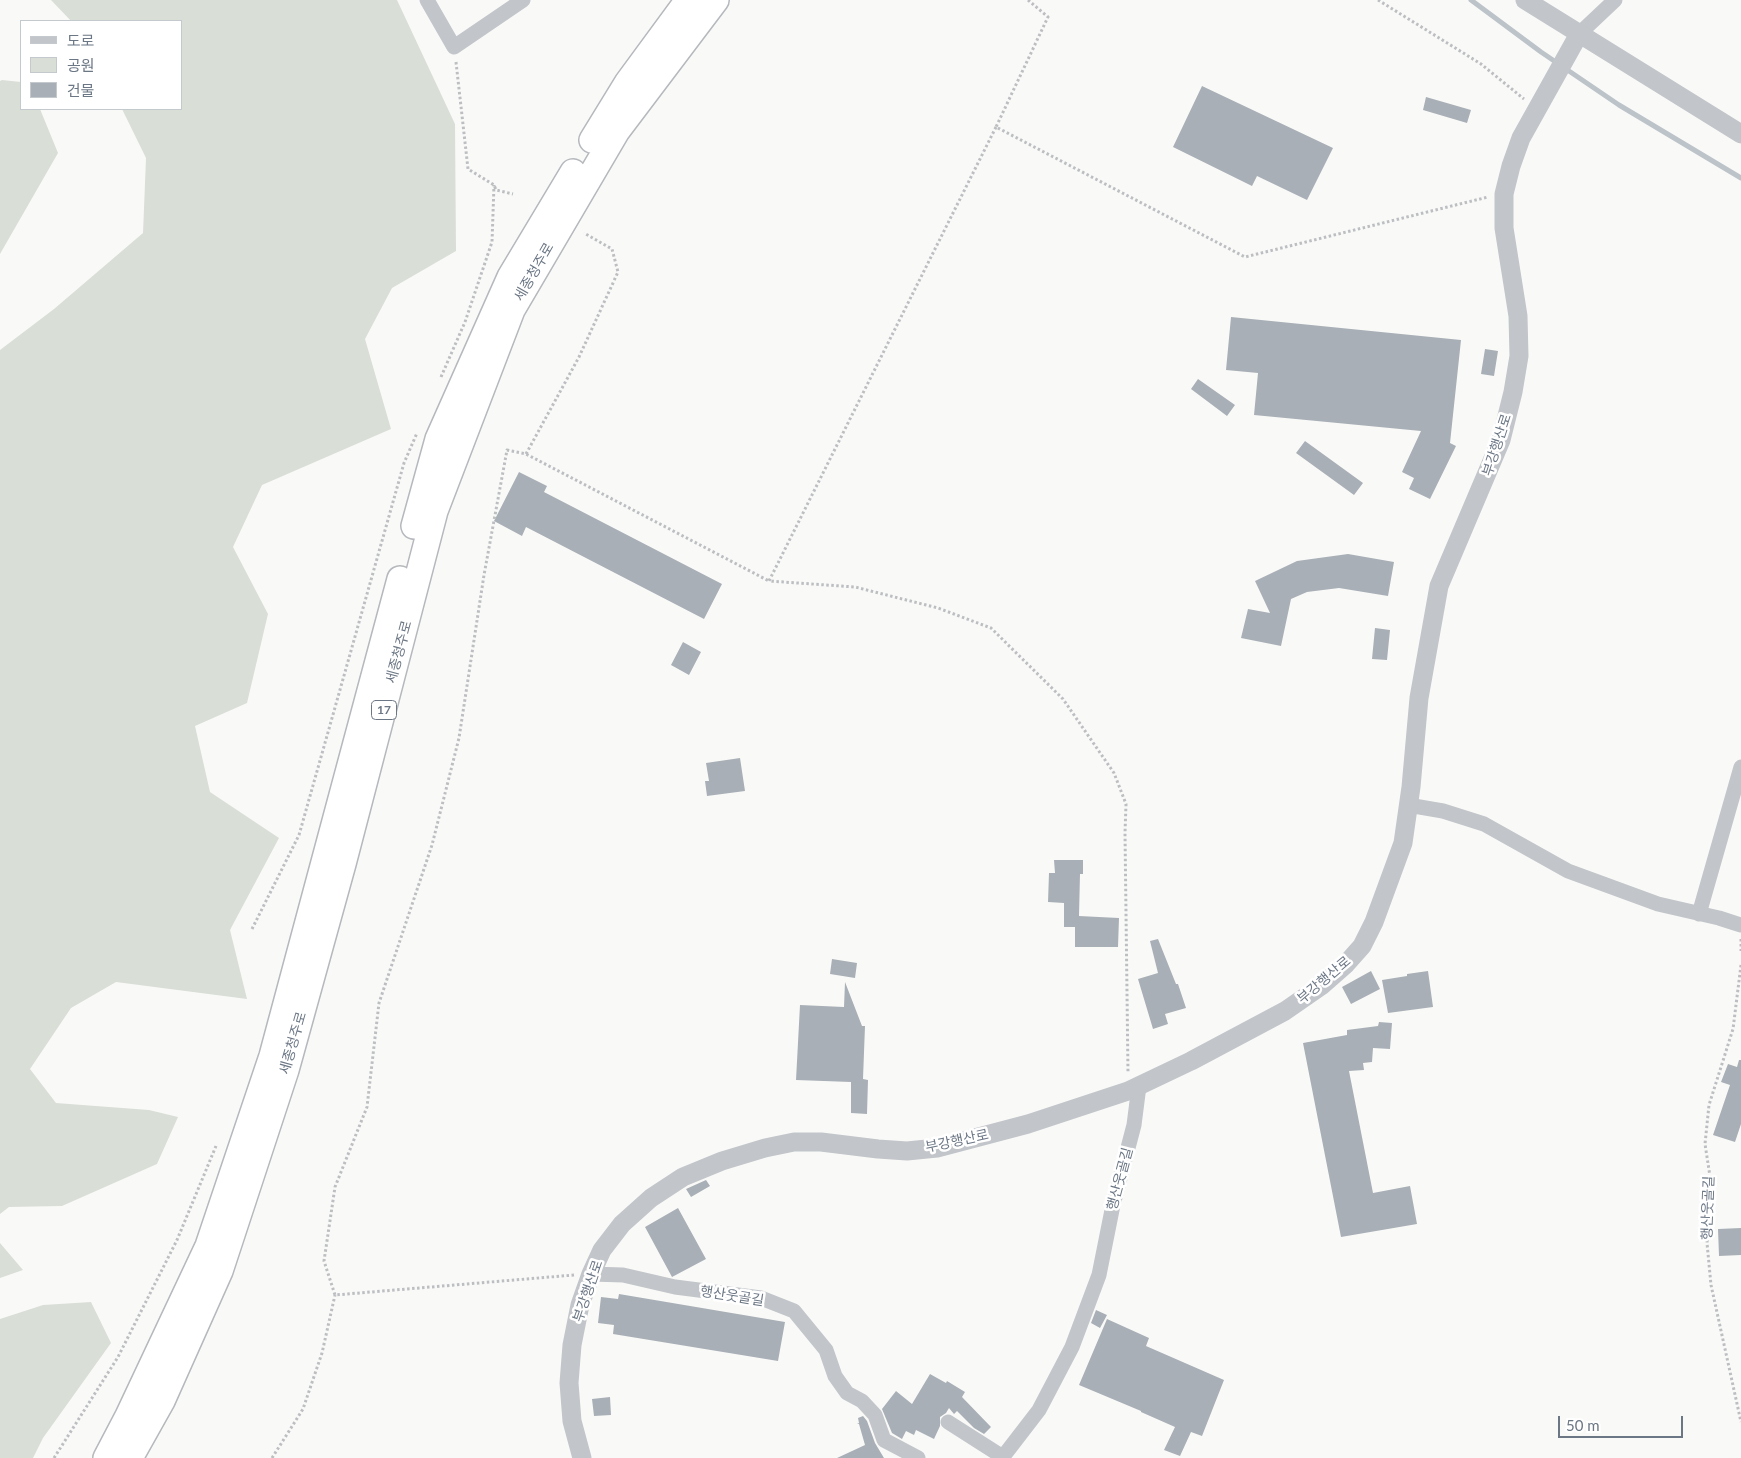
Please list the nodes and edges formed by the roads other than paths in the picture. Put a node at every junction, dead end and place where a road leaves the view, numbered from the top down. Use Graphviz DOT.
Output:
graph roads {
  1 [pos="427,0"];
  2 [pos="523,0"];
  3 [pos="670,0"];
  4 [pos="1525,0"];
  5 [pos="1615,0"];
  6 [pos="709,1"];
  7 [pos="1579,34"];
  8 [pos="648,56"];
  9 [pos="1741,134"];
  10 [pos="1741,767"];
  11 [pos="1408,804"];
  12 [pos="1699,914"];
  13 [pos="1741,925"];
  14 [pos="1134,1088"];
  15 [pos="591,1274"];
  16 [pos="948,1422"];
  17 [pos="1002,1457"];
  18 [pos="106,1458"];
  19 [pos="130,1458"];
  20 [pos="582,1458"];
  21 [pos="918,1458"];
  1 -- 2 [label="street"];
  3 -- 8 [label="highway"];
  4 -- 7 [label="street"];
  5 -- 7 [label="street"];
  6 -- 8 [label="highway, 세종청주로 / 17"];
  6 -- 19 [label="highway, 세종청주로 / 17"];
  7 -- 9 [label="street"];
  7 -- 11 [label="street, 부강행산로"];
  8 -- 18 [label="highway, 세종청주로 / 17"];
  10 -- 12 [label="street"];
  11 -- 12 [label="street"];
  11 -- 14 [label="street, 부강행산로"];
  12 -- 13 [label="street"];
  14 -- 15 [label="street, 부강행산로"];
  14 -- 17 [label="street, 행산웃골길"];
  15 -- 20 [label="street, 부강행산로"];
  15 -- 21 [label="street, 행산웃골길"];
  16 -- 17 [label="street, 행산웃골길"];
}
